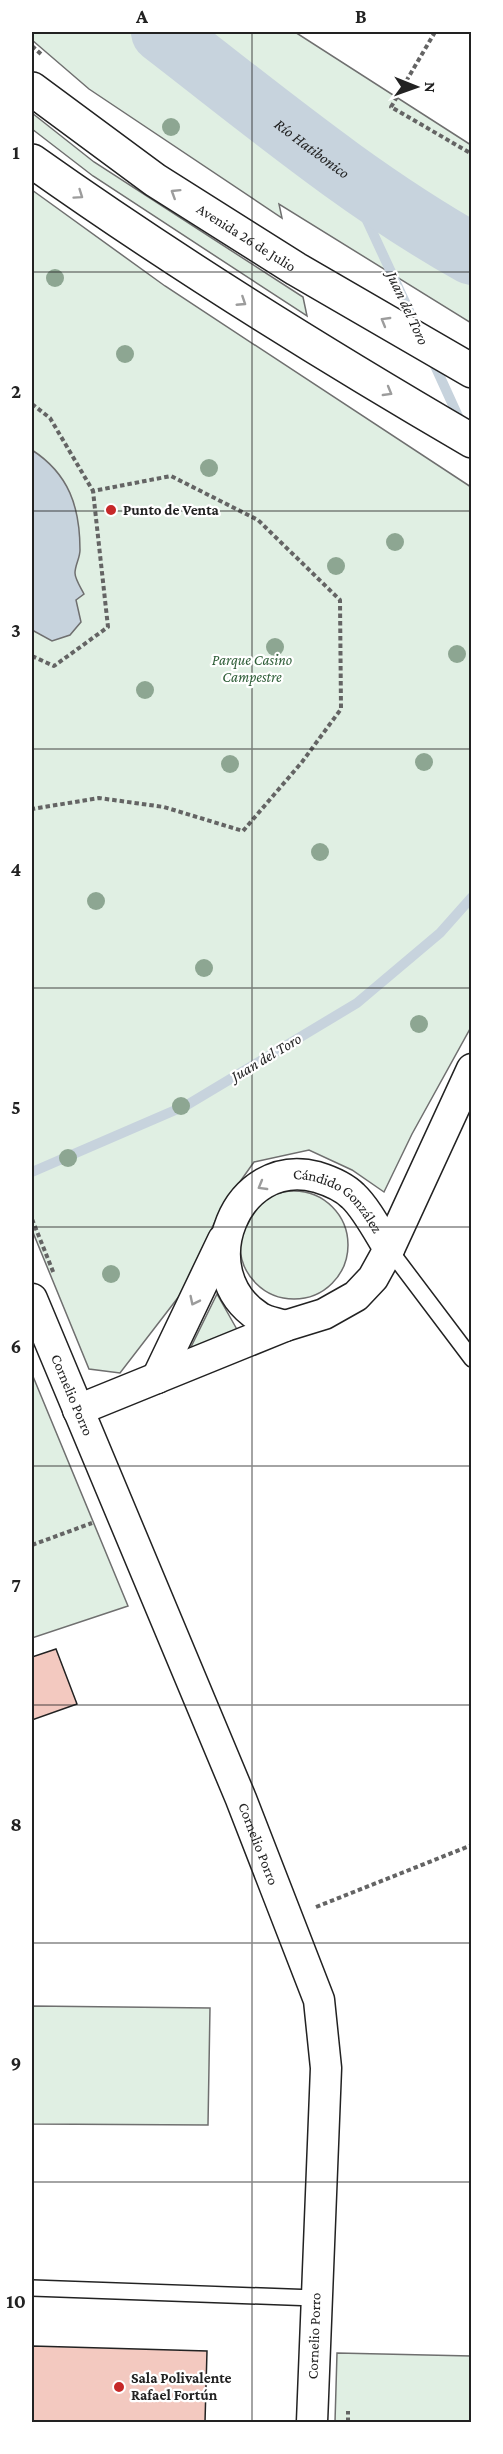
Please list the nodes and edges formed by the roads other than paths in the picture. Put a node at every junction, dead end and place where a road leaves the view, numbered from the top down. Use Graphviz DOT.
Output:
graph roads {
  1 [pos="32,89"];
  2 [pos="32,161"];
  3 [pos="471,371"];
  4 [pos="471,441"];
  5 [pos="471,1069"];
  6 [pos="228,1229"];
  7 [pos="389,1249"];
  8 [pos="32,1299"];
  9 [pos="285,1326"];
  10 [pos="471,1359"];
  11 [pos="157,1378"];
  12 [pos="78,1410"];
  13 [pos="32,2288"];
  14 [pos="315,2298"];
  15 [pos="309,2418"];
  3 -- 1 [label="main road, Avenida 26 de Julio, one-way"];
  2 -- 4 [label="main road, one-way"];
  5 -- 7 [label="street, Cándido González"];
  7 -- 6 [label="street, Cándido González, one-way"];
  6 -- 9 [label="street, Cándido González"];
  6 -- 11 [label="street, Cándido González, one-way"];
  7 -- 9 [label="street, Cándido González"];
  7 -- 10 [label="lane"];
  8 -- 12 [label="street, Cornelio Porro"];
  9 -- 11 [label="street, Cándido González"];
  11 -- 12 [label="street, Cándido González"];
  12 -- 14 [label="street, Cornelio Porro"];
  13 -- 14 [label="lane"];
  14 -- 15 [label="street, Cornelio Porro"];
}
